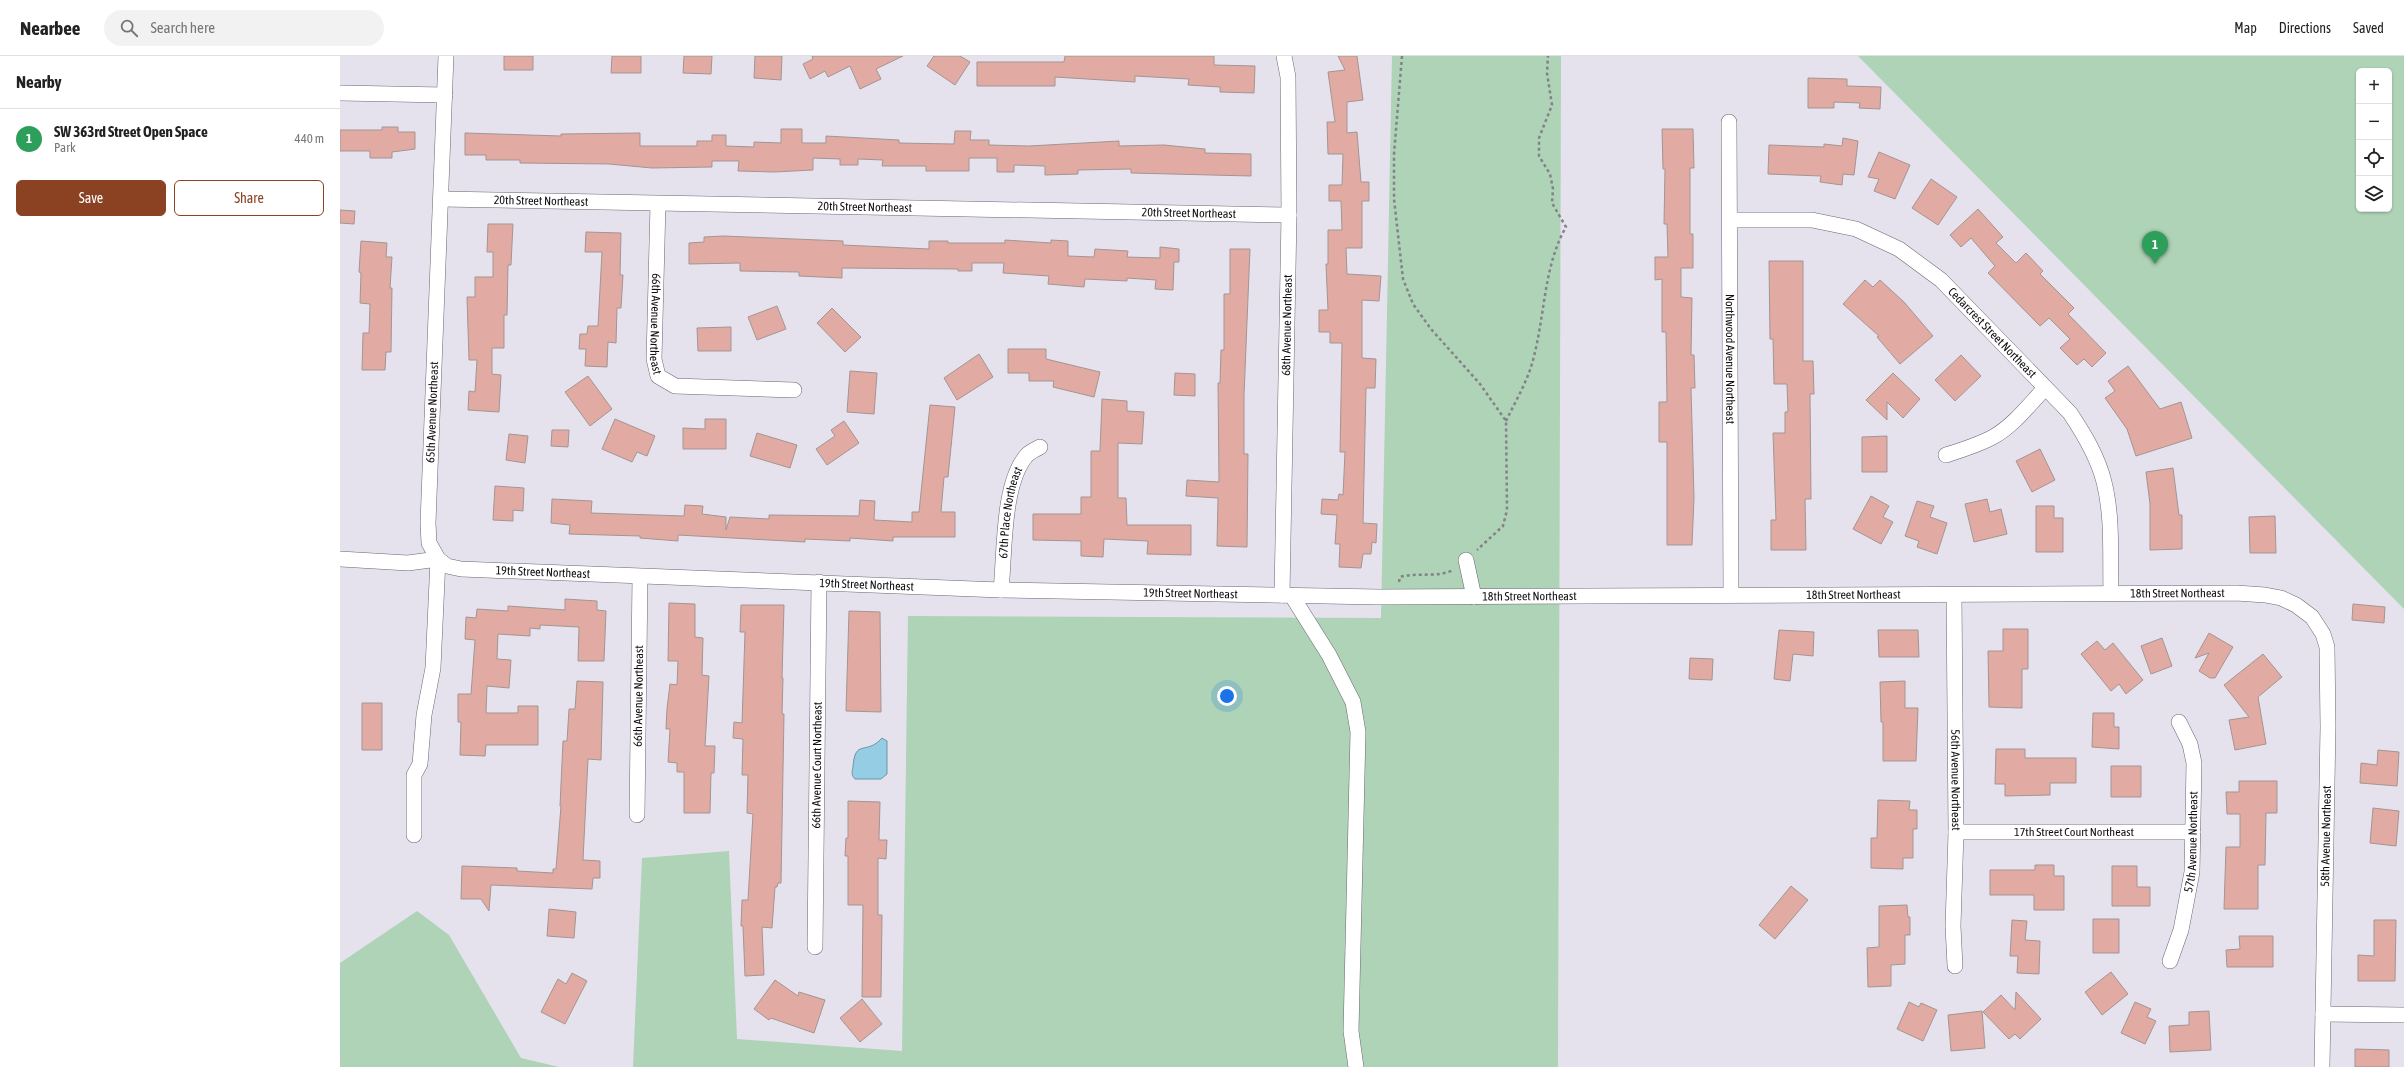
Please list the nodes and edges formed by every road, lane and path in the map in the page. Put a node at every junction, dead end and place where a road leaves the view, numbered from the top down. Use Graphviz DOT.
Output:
graph roads {
  1 [pos="446,56"];
  2 [pos="1284,56"];
  3 [pos="1402,56"];
  4 [pos="1548,56"];
  5 [pos="340,93"];
  6 [pos="445,95"];
  7 [pos="1729,122"];
  8 [pos="441,199"];
  9 [pos="658,204"];
  10 [pos="1289,215"];
  11 [pos="1730,220"];
  12 [pos="2045,388"];
  13 [pos="794,390"];
  14 [pos="1506,421"];
  15 [pos="1040,447"];
  16 [pos="1946,455"];
  17 [pos="438,559"];
  18 [pos="340,560"];
  19 [pos="1466,560"];
  20 [pos="640,576"];
  21 [pos="819,582"];
  22 [pos="1000,590"];
  23 [pos="2111,592"];
  24 [pos="1287,595"];
  25 [pos="1731,595"];
  26 [pos="1954,595"];
  27 [pos="1397,597"];
  28 [pos="1474,597"];
  29 [pos="2307,612"];
  30 [pos="2179,722"];
  31 [pos="637,815"];
  32 [pos="1956,832"];
  33 [pos="2193,832"];
  34 [pos="414,835"];
  35 [pos="814,947"];
  36 [pos="2170,961"];
  37 [pos="1955,966"];
  38 [pos="2323,1014"];
  39 [pos="2404,1015"];
  40 [pos="1356,1067"];
  41 [pos="2322,1067"];
  1 -- 6 [label="street, 65th Avenue Northeast"];
  2 -- 10 [label="street, 68th Avenue Northeast"];
  3 -- 14 [label="path"];
  4 -- 14 [label="path"];
  5 -- 6 [label="street"];
  6 -- 8 [label="street, 65th Avenue Northeast"];
  7 -- 11 [label="street, Northwood Avenue Northeast"];
  8 -- 9 [label="street, 20th Street Northeast"];
  8 -- 17 [label="street, 65th Avenue Northeast"];
  9 -- 10 [label="street, 20th Street Northeast"];
  9 -- 13 [label="street, 66th Avenue Northeast"];
  10 -- 24 [label="street, 68th Avenue Northeast"];
  11 -- 12 [label="street, Cedarcrest Street Northeast"];
  11 -- 25 [label="street, Northwood Avenue Northeast"];
  12 -- 16 [label="street"];
  12 -- 23 [label="street, Cedarcrest Street Northeast"];
  14 -- 19 [label="path"];
  15 -- 22 [label="street, 67th Place Northeast"];
  17 -- 18 [label="street"];
  17 -- 20 [label="street, 19th Street Northeast"];
  17 -- 34 [label="street, 65th Avenue Northeast"];
  19 -- 27 [label="path"];
  19 -- 28 [label="street"];
  20 -- 21 [label="street, 19th Street Northeast"];
  20 -- 31 [label="street, 66th Avenue Northeast"];
  21 -- 22 [label="street, 19th Street Northeast"];
  21 -- 35 [label="street, 66th Avenue Court Northeast"];
  22 -- 24 [label="street, 19th Street Northeast"];
  23 -- 26 [label="street, 18th Street Northeast"];
  23 -- 29 [label="street, 18th Street Northeast"];
  24 -- 27 [label="street, 19th Street Northeast"];
  24 -- 40 [label="street"];
  25 -- 26 [label="street, 18th Street Northeast"];
  25 -- 28 [label="street, 18th Street Northeast"];
  26 -- 32 [label="street, 56th Avenue Northeast"];
  27 -- 28 [label="street, 18th Street Northeast"];
  29 -- 38 [label="street, 58th Avenue Northeast"];
  30 -- 33 [label="street, 57th Avenue Northeast"];
  32 -- 33 [label="street, 17th Street Court Northeast"];
  32 -- 37 [label="street, 56th Avenue Northeast"];
  33 -- 36 [label="street, 57th Avenue Northeast"];
  38 -- 39 [label="street"];
  38 -- 41 [label="street, 58th Avenue Northeast"];
}
